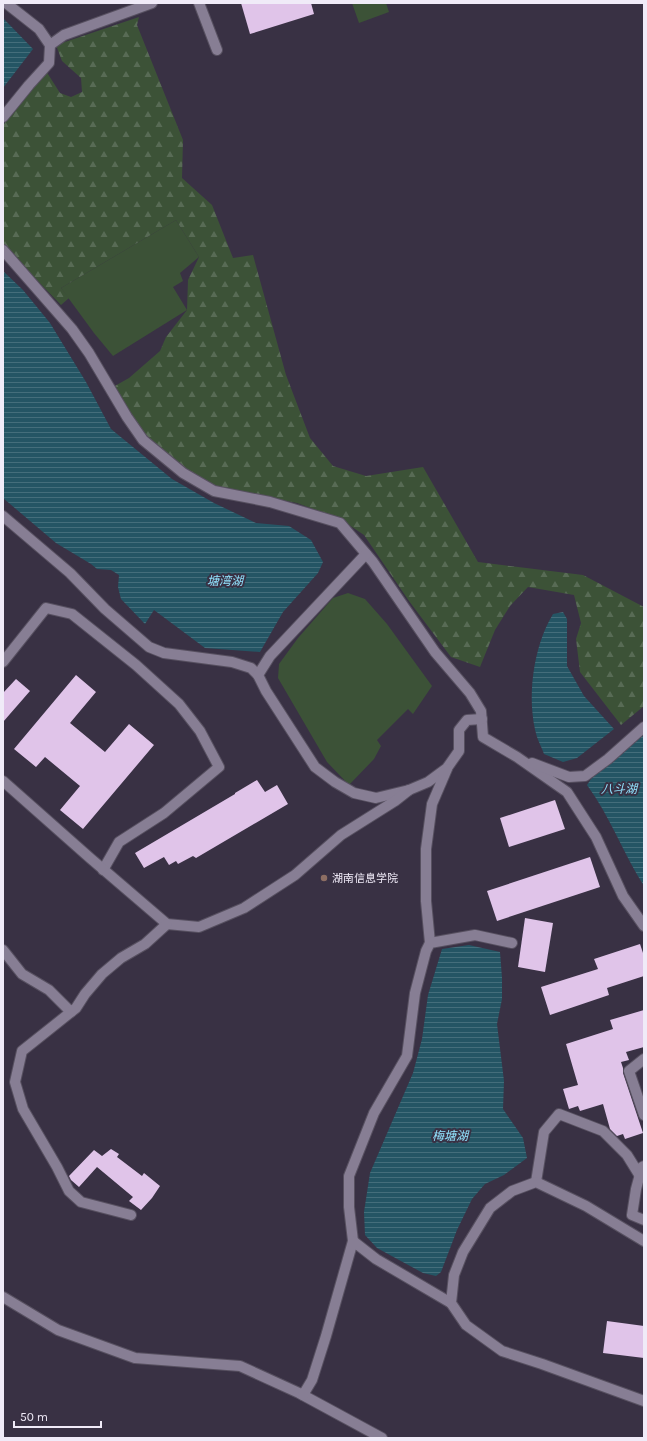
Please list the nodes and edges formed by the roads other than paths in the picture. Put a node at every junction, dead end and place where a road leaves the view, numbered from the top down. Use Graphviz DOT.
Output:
graph roads {
  1 [pos="6,3"];
  2 [pos="152,3"];
  3 [pos="199,3"];
  4 [pos="50,44"];
  5 [pos="217,50"];
  6 [pos="3,117"];
  7 [pos="3,250"];
  8 [pos="3,516"];
  9 [pos="366,554"];
  10 [pos="3,662"];
  11 [pos="258,675"];
  12 [pos="482,719"];
  13 [pos="644,727"];
  14 [pos="517,757"];
  15 [pos="447,768"];
  16 [pos="3,781"];
  17 [pos="409,790"];
  18 [pos="103,870"];
  19 [pos="167,924"];
  20 [pos="644,926"];
  21 [pos="430,943"];
  22 [pos="512,943"];
  23 [pos="3,950"];
  24 [pos="71,1012"];
  25 [pos="644,1059"];
  26 [pos="644,1115"];
  27 [pos="644,1166"];
  28 [pos="640,1176"];
  29 [pos="536,1182"];
  30 [pos="131,1215"];
  31 [pos="644,1220"];
  32 [pos="353,1241"];
  33 [pos="644,1241"];
  34 [pos="3,1297"];
  35 [pos="451,1303"];
  36 [pos="303,1395"];
  37 [pos="644,1401"];
  38 [pos="382,1438"];
  1 -- 4 [label="street"];
  2 -- 4 [label="street"];
  3 -- 5 [label="street"];
  4 -- 6 [label="street"];
  7 -- 9 [label="street"];
  8 -- 11 [label="street"];
  9 -- 11 [label="street"];
  9 -- 12 [label="street"];
  10 -- 18 [label="street"];
  11 -- 17 [label="street"];
  12 -- 14 [label="street"];
  12 -- 15 [label="street"];
  13 -- 14 [label="street"];
  14 -- 20 [label="street"];
  15 -- 17 [label="street"];
  15 -- 21 [label="street"];
  16 -- 18 [label="street"];
  17 -- 19 [label="street"];
  18 -- 19 [label="street"];
  19 -- 24 [label="street"];
  21 -- 22 [label="street"];
  21 -- 32 [label="street"];
  23 -- 24 [label="street"];
  24 -- 30 [label="street"];
  25 -- 26 [label="street"];
  27 -- 28 [label="street"];
  28 -- 29 [label="street"];
  28 -- 31 [label="street"];
  29 -- 33 [label="street"];
  29 -- 35 [label="street"];
  32 -- 35 [label="street"];
  32 -- 36 [label="street"];
  34 -- 36 [label="street"];
  35 -- 37 [label="street"];
  36 -- 38 [label="street"];
}
